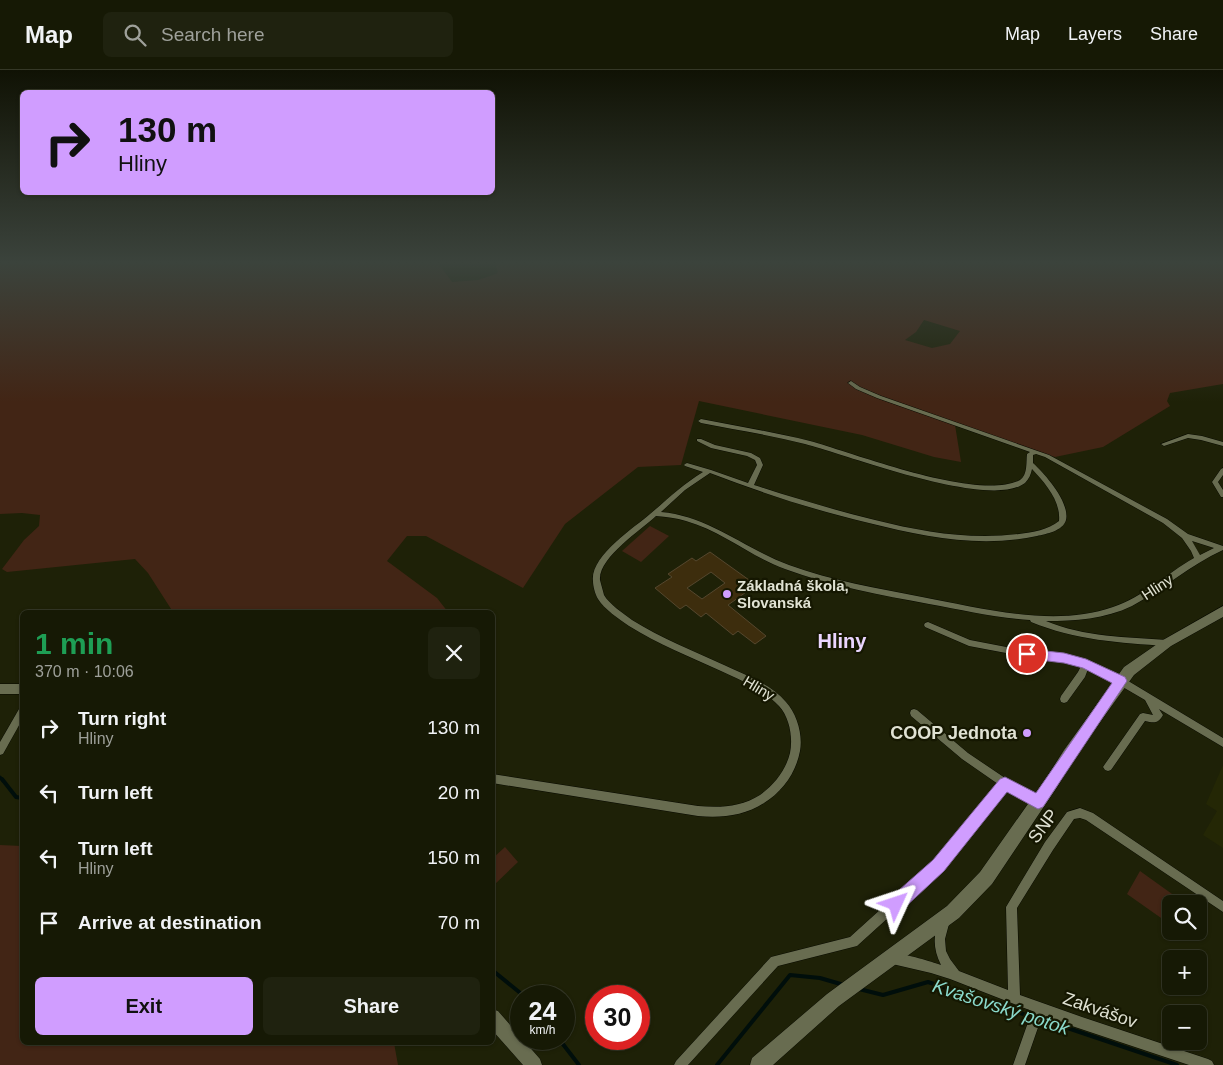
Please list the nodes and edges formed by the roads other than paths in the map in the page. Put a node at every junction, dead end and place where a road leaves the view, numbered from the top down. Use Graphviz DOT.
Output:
graph roads {
  1 [pos="852,383"];
  2 [pos="701,421"];
  3 [pos="698,440"];
  4 [pos="1164,444"];
  5 [pos="1223,444"];
  6 [pos="1037,452"];
  7 [pos="1030,464"];
  8 [pos="687,465"];
  9 [pos="1223,470"];
  10 [pos="709,471"];
  11 [pos="750,486"];
  12 [pos="1223,495"];
  13 [pos="656,514"];
  14 [pos="1185,536"];
  15 [pos="1222,548"];
  16 [pos="1198,560"];
  17 [pos="1223,612"];
  18 [pos="1031,618"];
  19 [pos="928,625"];
  20 [pos="1167,642"];
  21 [pos="1086,664"];
  22 [pos="1121,681"];
  23 [pos="0,689"];
  24 [pos="20,689"];
  25 [pos="1146,697"];
  26 [pos="1064,699"];
  27 [pos="914,713"];
  28 [pos="20,715"];
  29 [pos="4,738"];
  30 [pos="1223,743"];
  31 [pos="0,751"];
  32 [pos="1108,767"];
  33 [pos="495,778"];
  34 [pos="1005,783"];
  35 [pos="1038,802"];
  36 [pos="1223,907"];
  37 [pos="944,920"];
  38 [pos="890,959"];
  39 [pos="955,975"];
  40 [pos="1014,998"];
  41 [pos="1037,1015"];
  42 [pos="495,1020"];
  43 [pos="534,1065"];
  44 [pos="680,1065"];
  45 [pos="759,1065"];
  46 [pos="1019,1065"];
  47 [pos="1208,1065"];
  1 -- 6 [label="street, Hliny"];
  2 -- 7 [label="street"];
  3 -- 11 [label="street"];
  4 -- 5 [label="street"];
  6 -- 7 [label="street"];
  6 -- 14 [label="street, Hliny"];
  7 -- 11 [label="street"];
  8 -- 10 [label="street"];
  9 -- 12 [label="street"];
  10 -- 11 [label="street"];
  10 -- 13 [label="street, Hliny"];
  13 -- 18 [label="street, Hliny"];
  13 -- 33 [label="street, Hliny"];
  14 -- 15 [label="street, Hliny"];
  14 -- 16 [label="street"];
  15 -- 16 [label="street, Hliny"];
  16 -- 18 [label="street, Hliny"];
  17 -- 20 [label="main road"];
  18 -- 20 [label="street"];
  19 -- 21 [label="street"];
  20 -- 22 [label="main road"];
  21 -- 22 [label="street"];
  21 -- 26 [label="street"];
  22 -- 25 [label="street"];
  22 -- 35 [label="main road"];
  23 -- 24 [label="street"];
  25 -- 30 [label="street"];
  25 -- 32 [label="street"];
  27 -- 34 [label="street"];
  28 -- 29 [label="street"];
  29 -- 31 [label="street"];
  34 -- 35 [label="street"];
  34 -- 44 [label="street"];
  35 -- 37 [label="main road"];
  36 -- 40 [label="street, SNP"];
  37 -- 38 [label="main road"];
  37 -- 39 [label="street"];
  38 -- 39 [label="street, Zakvášov"];
  38 -- 45 [label="main road"];
  39 -- 40 [label="street, Zakvášov"];
  40 -- 41 [label="street, Zakvášov"];
  41 -- 46 [label="street"];
  41 -- 47 [label="street, Zakvášov"];
  42 -- 43 [label="street"];
}
